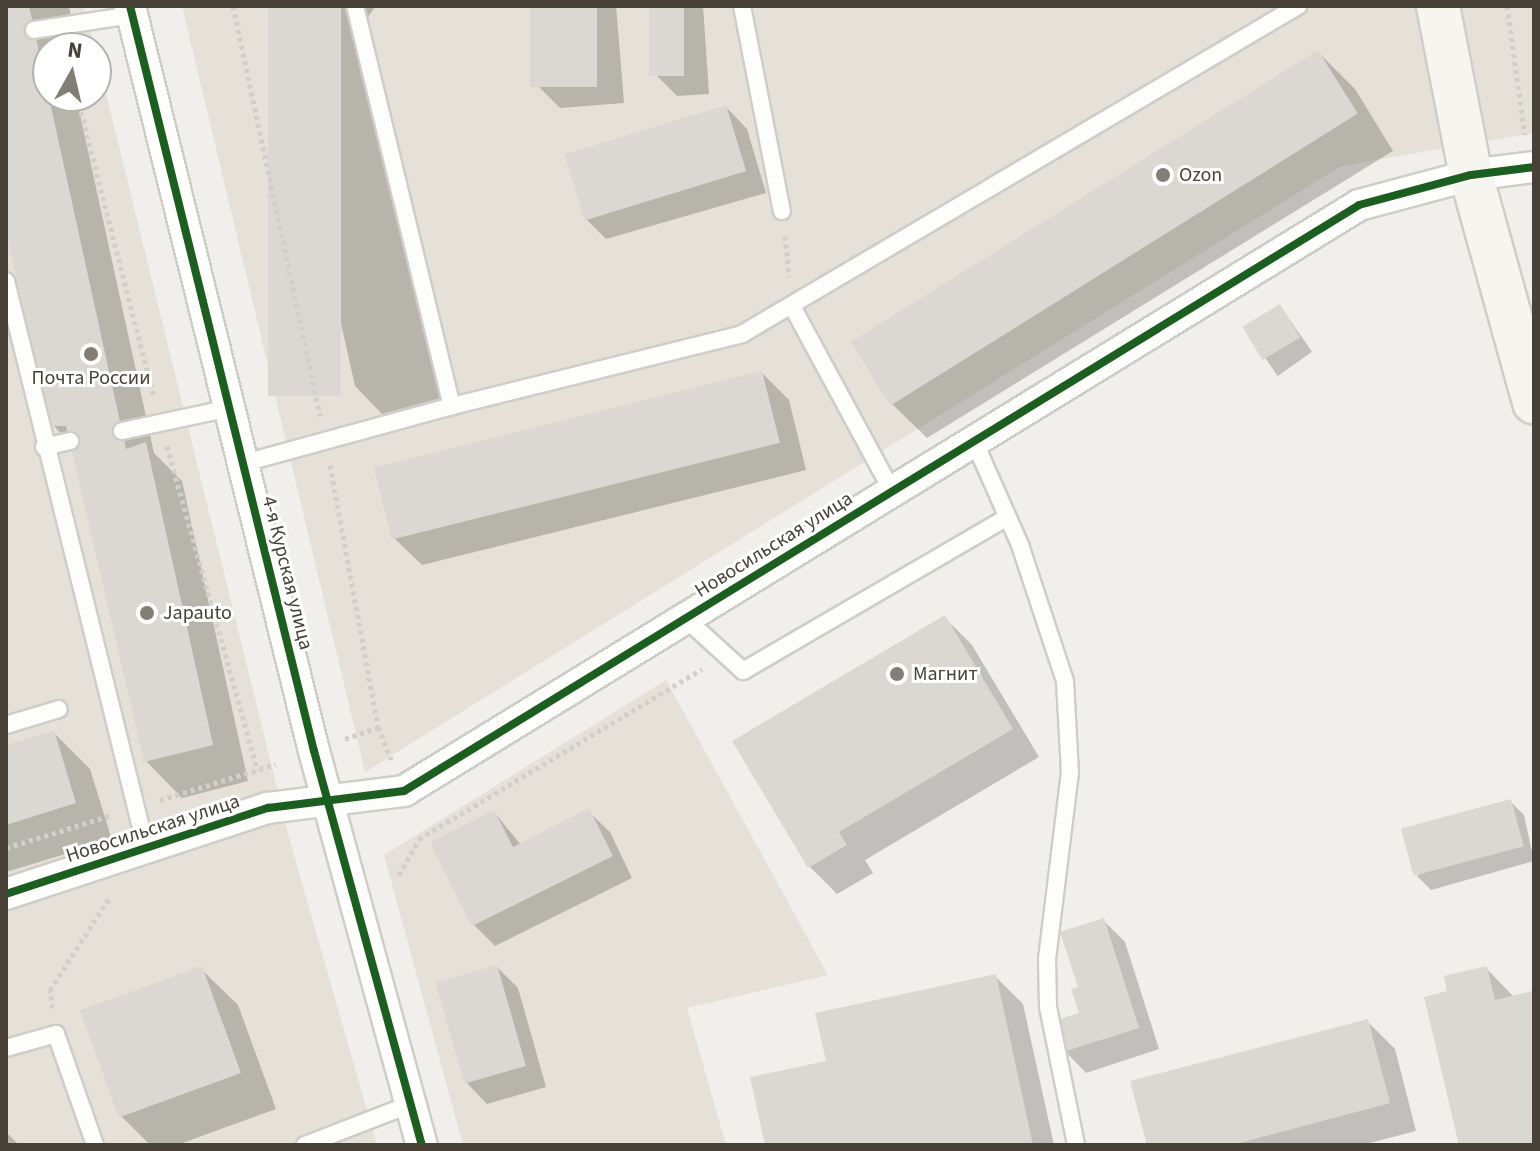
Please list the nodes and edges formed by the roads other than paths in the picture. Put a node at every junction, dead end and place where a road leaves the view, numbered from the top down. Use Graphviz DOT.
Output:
graph roads {
  1 [pos="355,6"];
  2 [pos="742,6"];
  3 [pos="1298,6"];
  4 [pos="1438,6"];
  5 [pos="131,11"];
  6 [pos="34,30"];
  7 [pos="1532,167"];
  8 [pos="1471,175"];
  9 [pos="782,211"];
  10 [pos="6,281"];
  11 [pos="792,306"];
  12 [pos="1534,402"];
  13 [pos="452,406"];
  14 [pos="230,408"];
  15 [pos="122,431"];
  16 [pos="70,441"];
  17 [pos="974,441"];
  18 [pos="44,447"];
  19 [pos="244,463"];
  20 [pos="892,491"];
  21 [pos="1008,517"];
  22 [pos="685,618"];
  23 [pos="59,709"];
  24 [pos="6,725"];
  25 [pos="328,804"];
  26 [pos="146,848"];
  27 [pos="6,894"];
  28 [pos="6,1048"];
  29 [pos="411,1104"];
  30 [pos="95,1145"];
  31 [pos="305,1145"];
  32 [pos="422,1145"];
  33 [pos="1076,1145"];
  1 -- 13 [label="lane"];
  2 -- 9 [label="lane"];
  3 -- 11 [label="lane"];
  4 -- 8 [label="main road"];
  5 -- 6 [label="lane"];
  5 -- 14 [label="street, 4-я Курская улица"];
  7 -- 8 [label="street, Новосильская улица"];
  8 -- 12 [label="main road"];
  8 -- 17 [label="street, Новосильская улица"];
  10 -- 18 [label="lane"];
  11 -- 13 [label="lane"];
  11 -- 20 [label="lane"];
  13 -- 19 [label="lane"];
  14 -- 15 [label="lane"];
  14 -- 19 [label="street, 4-я Курская улица"];
  16 -- 18 [label="lane"];
  17 -- 20 [label="street, Новосильская улица"];
  17 -- 21 [label="lane"];
  18 -- 26 [label="lane"];
  19 -- 25 [label="street, 4-я Курская улица"];
  20 -- 22 [label="street, Новосильская улица"];
  21 -- 22 [label="lane"];
  21 -- 33 [label="lane"];
  22 -- 25 [label="street, Новосильская улица"];
  23 -- 24 [label="lane"];
  25 -- 26 [label="street, Новосильская улица"];
  25 -- 29 [label="street, 4-я Курская улица"];
  26 -- 27 [label="street, Новосильская улица"];
  28 -- 30 [label="lane"];
  29 -- 31 [label="lane"];
  29 -- 32 [label="street, 4-я Курская улица"];
}
